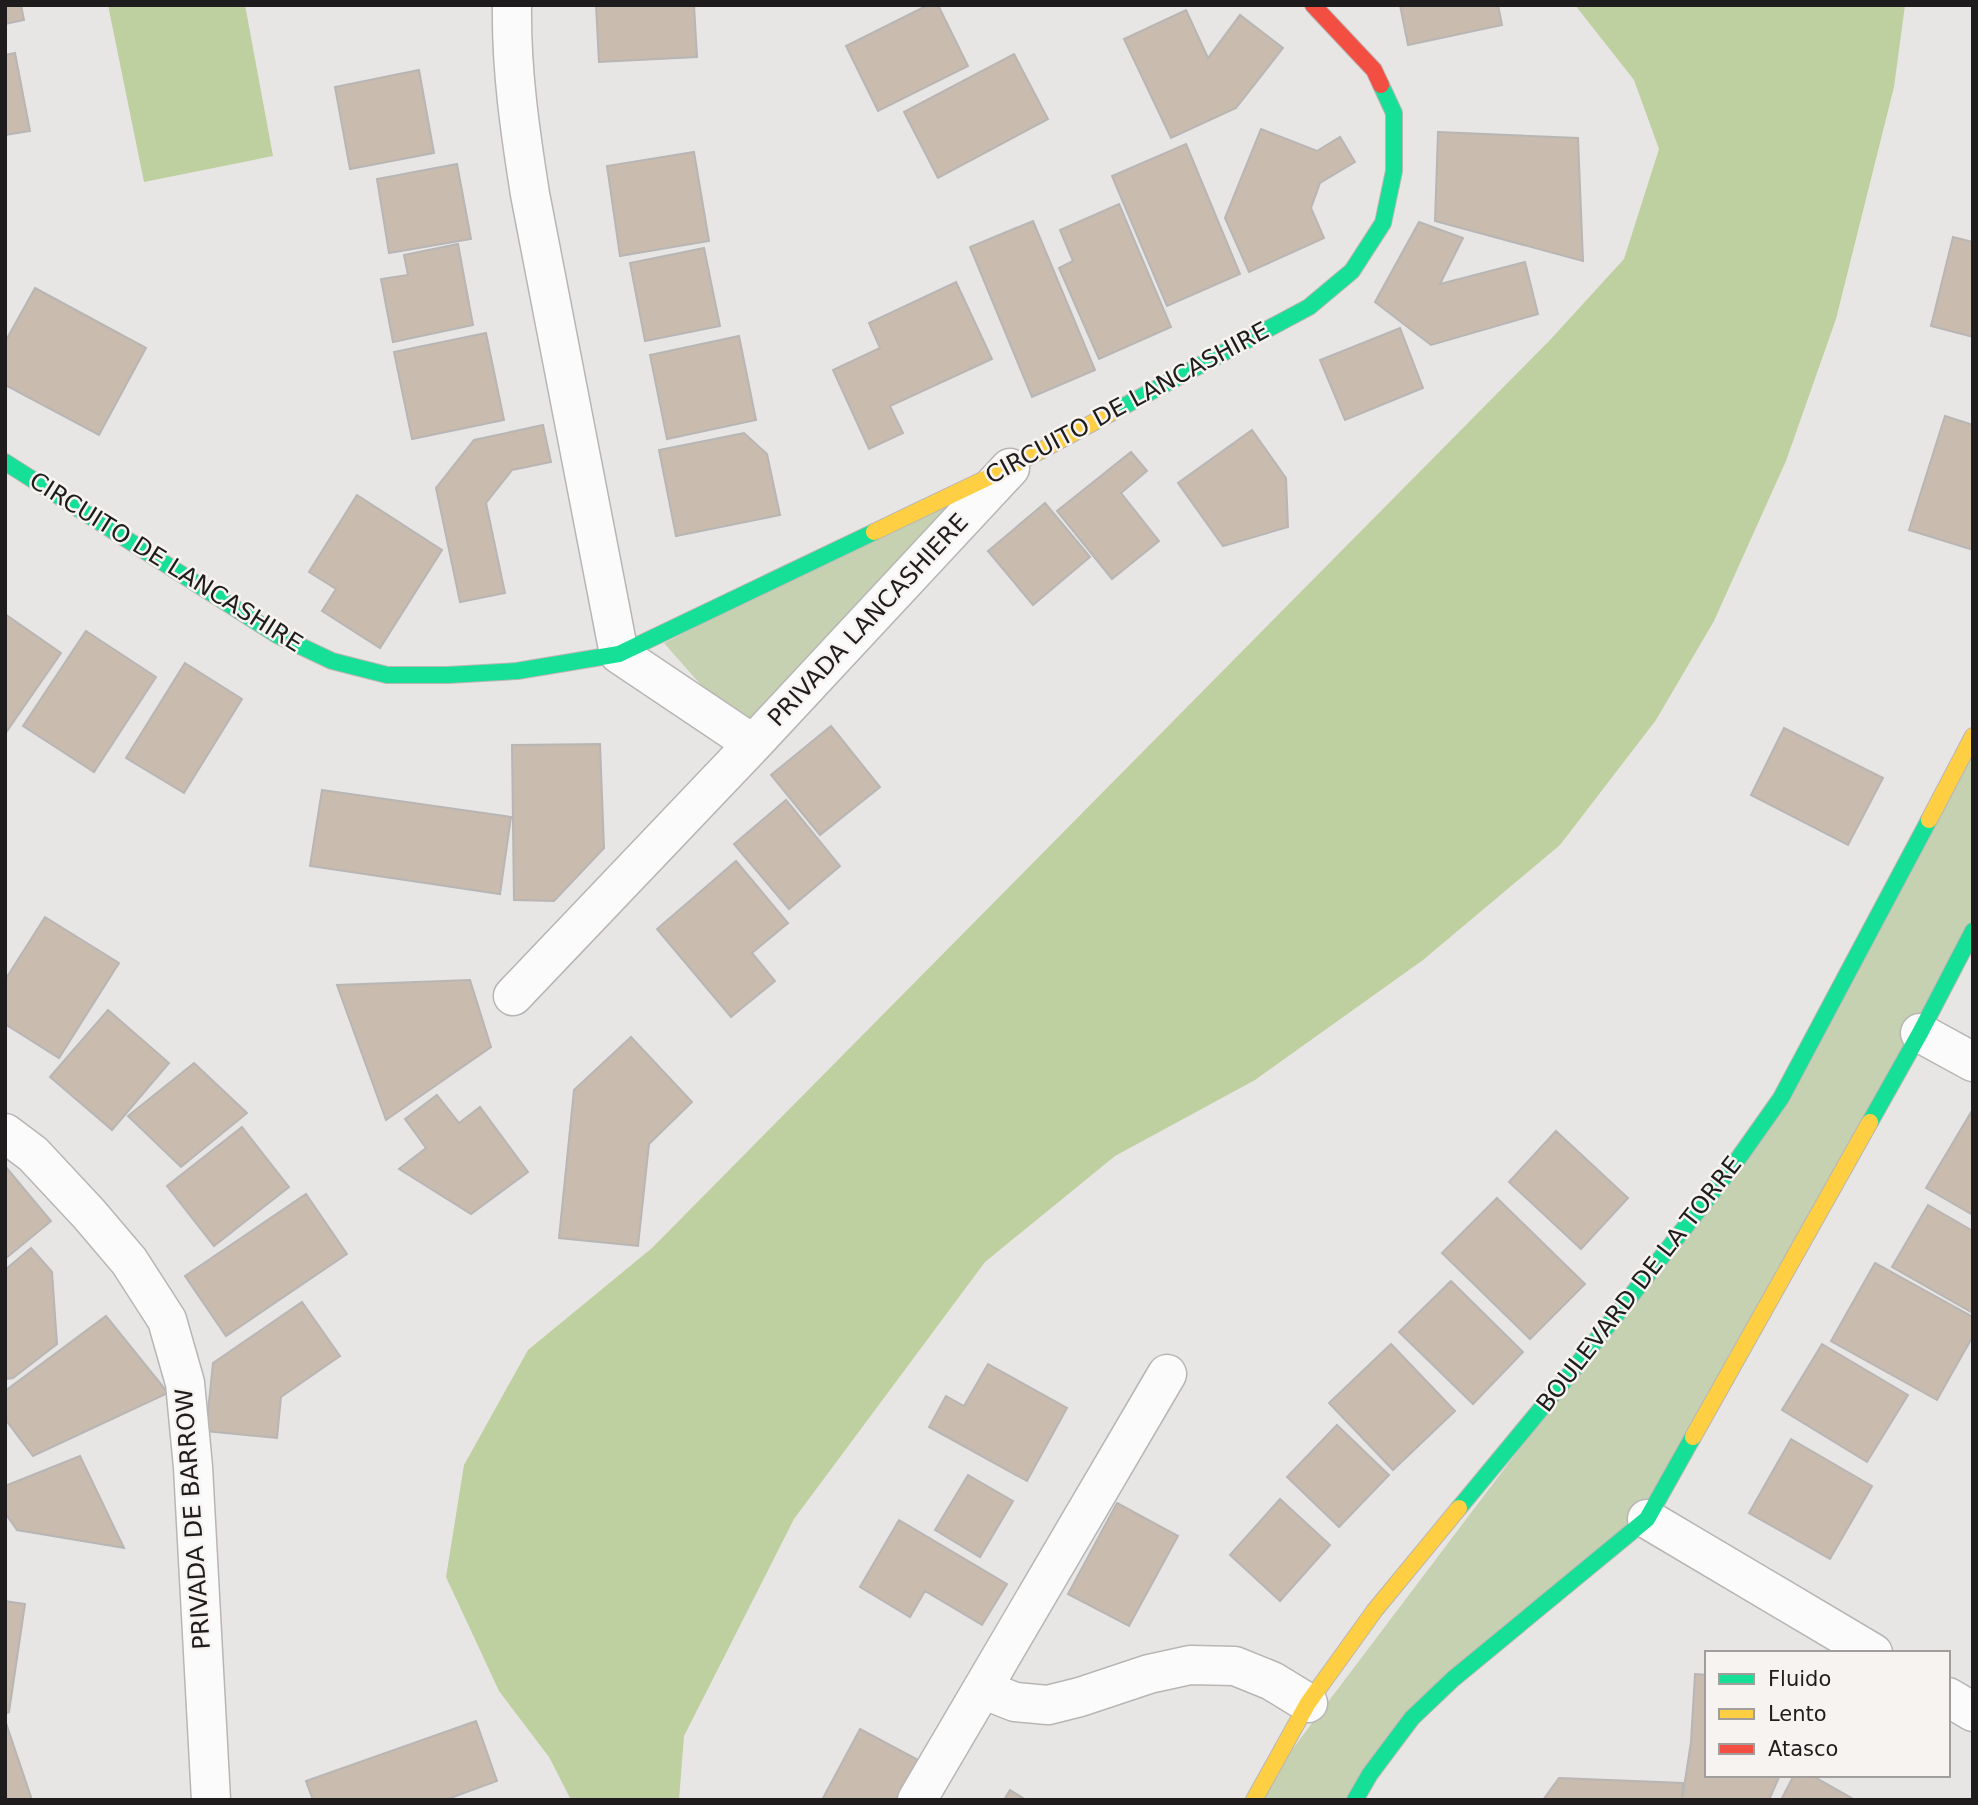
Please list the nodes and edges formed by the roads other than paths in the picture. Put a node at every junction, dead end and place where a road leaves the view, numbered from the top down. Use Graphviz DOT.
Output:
graph roads {
  1 [pos="512,5"];
  2 [pos="1313,5"];
  3 [pos="5,462"];
  4 [pos="1012,466"];
  5 [pos="619,654"];
  6 [pos="1973,736"];
  7 [pos="753,744"];
  8 [pos="1973,931"];
  9 [pos="513,996"];
  10 [pos="1920,1032"];
  11 [pos="1973,1062"];
  12 [pos="5,1133"];
  13 [pos="1167,1374"];
  14 [pos="1647,1519"];
  15 [pos="1870,1651"];
  16 [pos="982,1689"];
  17 [pos="1950,1698"];
  18 [pos="1308,1703"];
  19 [pos="1973,1712"];
  20 [pos="211,1800"];
  21 [pos="917,1800"];
  22 [pos="1254,1800"];
  23 [pos="1355,1800"];
  1 -- 5 [label="street"];
  2 -- 4 [label="street, CIRCUITO DE LANCASHIRE"];
  3 -- 5 [label="street, CIRCUITO DE LANCASHIRE"];
  4 -- 5 [label="street, CIRCUITO DE LANCASHIRE"];
  4 -- 7 [label="street, PRIVADA LANCASHIERE"];
  5 -- 7 [label="street, PRIVADA LANCASHIERE"];
  6 -- 18 [label="street, BOULEVARD DE LA TORRE"];
  7 -- 9 [label="street, PRIVADA LANCASHIERE"];
  8 -- 10 [label="street"];
  10 -- 11 [label="street"];
  10 -- 14 [label="street"];
  12 -- 20 [label="street, PRIVADA DE BARROW"];
  13 -- 16 [label="street"];
  14 -- 15 [label="street"];
  14 -- 23 [label="street"];
  16 -- 18 [label="street"];
  16 -- 21 [label="street"];
  17 -- 19 [label="street"];
  18 -- 22 [label="street, BOULEVARD DE LA TORRE"];
}
